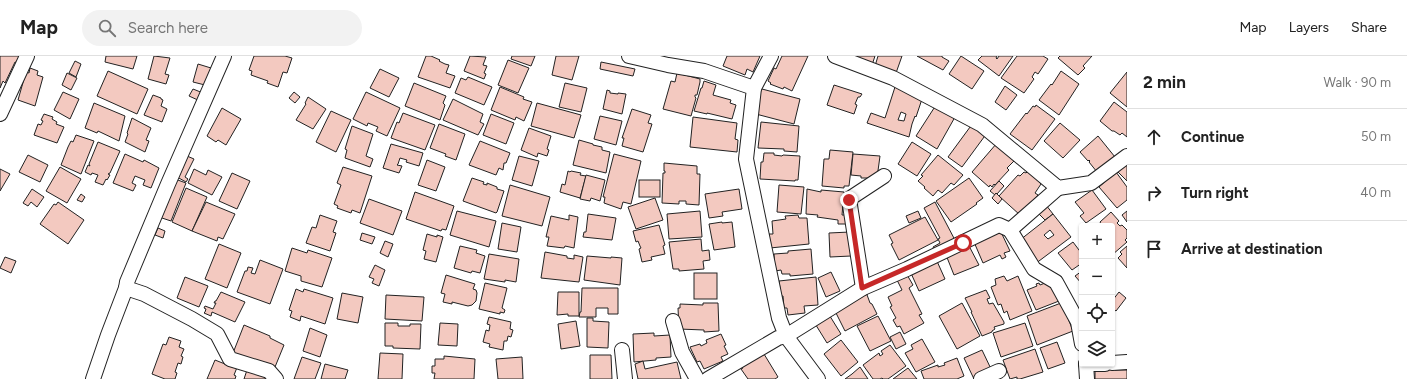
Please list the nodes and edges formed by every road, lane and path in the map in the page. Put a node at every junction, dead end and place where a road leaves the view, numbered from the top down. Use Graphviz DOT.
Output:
graph roads {
  1 [pos="26,56"];
  2 [pos="224,56"];
  3 [pos="629,56"];
  4 [pos="770,56"];
  5 [pos="835,56"];
  6 [pos="754,88"];
  7 [pos="0,114"];
  8 [pos="1127,156"];
  9 [pos="884,176"];
  10 [pos="1058,188"];
  11 [pos="1010,230"];
  12 [pos="126,288"];
  13 [pos="862,288"];
  14 [pos="673,321"];
  15 [pos="1080,331"];
  16 [pos="786,336"];
  17 [pos="622,350"];
  18 [pos="1127,362"];
  19 [pos="1115,363"];
  20 [pos="1086,367"];
  21 [pos="999,371"];
  22 [pos="93,379"];
  23 [pos="276,379"];
  24 [pos="625,379"];
  25 [pos="697,379"];
  26 [pos="708,379"];
  27 [pos="818,379"];
  28 [pos="981,379"];
  29 [pos="1087,379"];
  1 -- 7 [label="street"];
  2 -- 12 [label="street"];
  3 -- 6 [label="street"];
  4 -- 6 [label="street"];
  5 -- 10 [label="street"];
  6 -- 16 [label="street"];
  8 -- 10 [label="street"];
  9 -- 13 [label="street"];
  10 -- 11 [label="street"];
  11 -- 13 [label="street"];
  11 -- 15 [label="street"];
  12 -- 22 [label="street"];
  12 -- 23 [label="street"];
  13 -- 16 [label="street"];
  14 -- 25 [label="street"];
  16 -- 26 [label="street"];
  16 -- 27 [label="street"];
  17 -- 24 [label="street"];
  18 -- 19 [label="street"];
  20 -- 29 [label="street"];
  21 -- 28 [label="street"];
}
